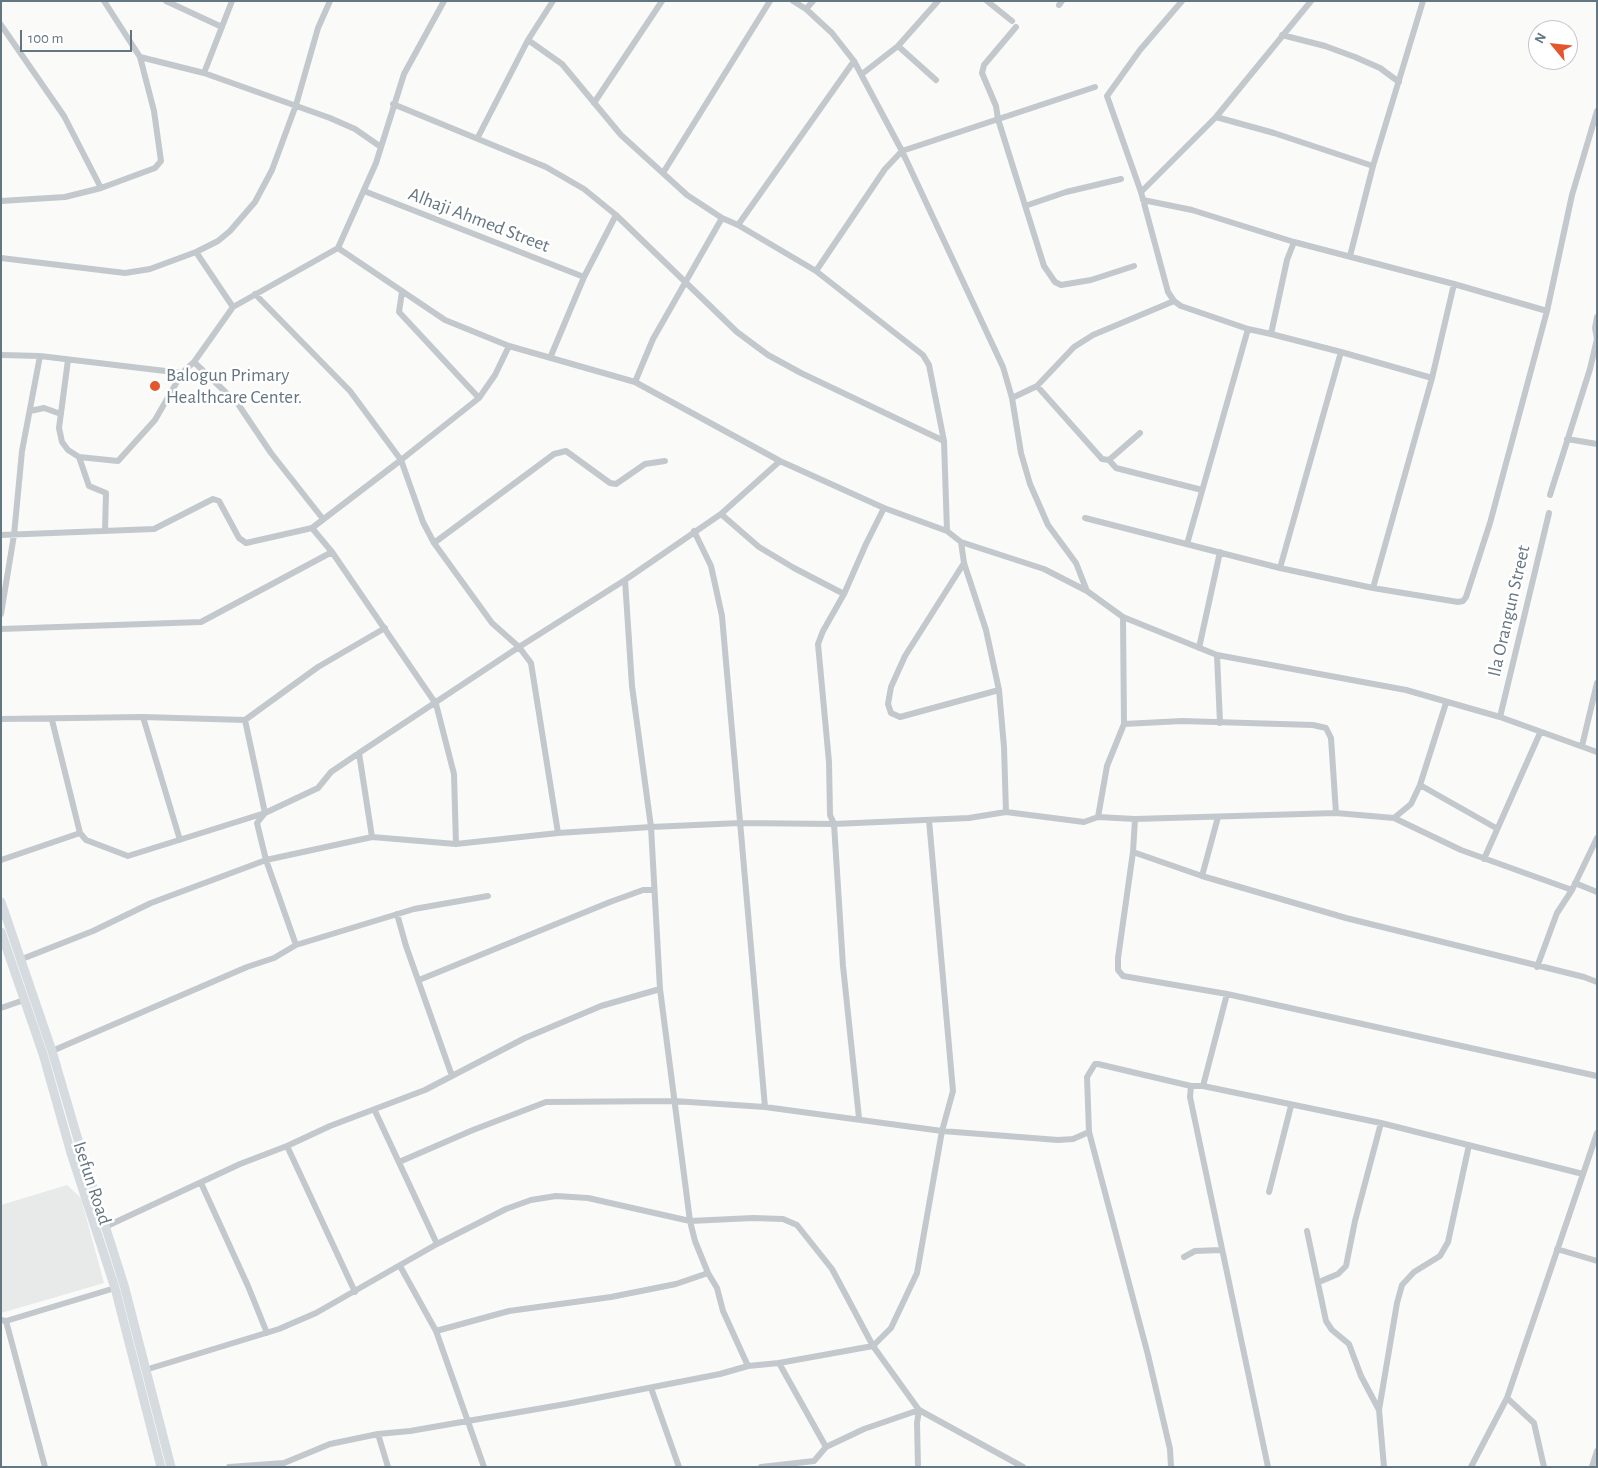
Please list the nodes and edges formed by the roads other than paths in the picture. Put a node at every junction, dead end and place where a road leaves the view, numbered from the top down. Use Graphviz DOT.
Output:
graph roads {
  1 [pos="104,1"];
  2 [pos="166,1"];
  3 [pos="232,1"];
  4 [pos="330,1"];
  5 [pos="444,1"];
  6 [pos="553,1"];
  7 [pos="662,1"];
  8 [pos="770,1"];
  9 [pos="793,1"];
  10 [pos="813,1"];
  11 [pos="938,1"];
  12 [pos="987,1"];
  13 [pos="1182,1"];
  14 [pos="1310,1"];
  15 [pos="1423,1"];
  16 [pos="806,9"];
  17 [pos="1,25"];
  18 [pos="222,27"];
  19 [pos="1282,35"];
  20 [pos="528,40"];
  21 [pos="898,46"];
  22 [pos="140,57"];
  23 [pos="854,61"];
  24 [pos="204,73"];
  25 [pos="862,74"];
  26 [pos="936,80"];
  27 [pos="1399,82"];
  28 [pos="1095,87"];
  29 [pos="594,103"];
  30 [pos="393,104"];
  31 [pos="296,105"];
  32 [pos="1597,111"];
  33 [pos="1216,118"];
  34 [pos="998,119"];
  35 [pos="478,137"];
  36 [pos="381,147"];
  37 [pos="902,151"];
  38 [pos="1373,166"];
  39 [pos="662,173"];
  40 [pos="1121,179"];
  41 [pos="101,188"];
  42 [pos="364,191"];
  43 [pos="1141,192"];
  44 [pos="1142,200"];
  45 [pos="1,201"];
  46 [pos="1025,206"];
  47 [pos="616,215"];
  48 [pos="722,218"];
  49 [pos="738,225"];
  50 [pos="1294,242"];
  51 [pos="338,248"];
  52 [pos="196,252"];
  53 [pos="1350,256"];
  54 [pos="1,258"];
  55 [pos="1134,266"];
  56 [pos="816,271"];
  57 [pos="584,277"];
  58 [pos="686,282"];
  59 [pos="1454,284"];
  60 [pos="402,292"];
  61 [pos="255,294"];
  62 [pos="1174,301"];
  63 [pos="233,307"];
  64 [pos="1547,311"];
  65 [pos="1597,317"];
  66 [pos="1248,329"];
  67 [pos="1271,334"];
  68 [pos="1597,339"];
  69 [pos="508,346"];
  70 [pos="1341,352"];
  71 [pos="1,356"];
  72 [pos="40,356"];
  73 [pos="550,358"];
  74 [pos="68,360"];
  75 [pos="194,362"];
  76 [pos="182,373"];
  77 [pos="1432,378"];
  78 [pos="635,382"];
  79 [pos="1037,386"];
  80 [pos="479,398"];
  81 [pos="1012,398"];
  82 [pos="30,411"];
  83 [pos="61,414"];
  84 [pos="1140,433"];
  85 [pos="1567,439"];
  86 [pos="944,441"];
  87 [pos="1597,444"];
  88 [pos="79,456"];
  89 [pos="401,460"];
  90 [pos="1109,460"];
  91 [pos="665,461"];
  92 [pos="780,461"];
  93 [pos="1202,490"];
  94 [pos="1550,495"];
  95 [pos="884,508"];
  96 [pos="1549,513"];
  97 [pos="721,514"];
  98 [pos="1086,518"];
  99 [pos="323,519"];
  100 [pos="312,528"];
  101 [pos="105,530"];
  102 [pos="947,530"];
  103 [pos="694,531"];
  104 [pos="14,535"];
  105 [pos="1,536"];
  106 [pos="961,542"];
  107 [pos="434,544"];
  108 [pos="1187,544"];
  109 [pos="332,552"];
  110 [pos="1220,552"];
  111 [pos="964,563"];
  112 [pos="1280,568"];
  113 [pos="625,580"];
  114 [pos="1373,588"];
  115 [pos="1087,591"];
  116 [pos="844,594"];
  117 [pos="1,614"];
  118 [pos="1123,616"];
  119 [pos="385,628"];
  120 [pos="1,629"];
  121 [pos="519,647"];
  122 [pos="1199,648"];
  123 [pos="1217,655"];
  124 [pos="1597,683"];
  125 [pos="999,690"];
  126 [pos="1446,703"];
  127 [pos="436,704"];
  128 [pos="143,717"];
  129 [pos="1500,717"];
  130 [pos="1,719"];
  131 [pos="52,720"];
  132 [pos="245,720"];
  133 [pos="1124,724"];
  134 [pos="1220,724"];
  135 [pos="1540,733"];
  136 [pos="1582,746"];
  137 [pos="1597,752"];
  138 [pos="359,753"];
  139 [pos="1420,785"];
  140 [pos="265,812"];
  141 [pos="1006,812"];
  142 [pos="1336,813"];
  143 [pos="1098,817"];
  144 [pos="1218,817"];
  145 [pos="1394,818"];
  146 [pos="1135,819"];
  147 [pos="929,820"];
  148 [pos="740,823"];
  149 [pos="834,824"];
  150 [pos="652,827"];
  151 [pos="1496,828"];
  152 [pos="80,833"];
  153 [pos="558,833"];
  154 [pos="372,837"];
  155 [pos="1597,838"];
  156 [pos="180,840"];
  157 [pos="456,844"];
  158 [pos="1133,852"];
  159 [pos="1484,859"];
  160 [pos="1,860"];
  161 [pos="266,860"];
  162 [pos="1202,876"];
  163 [pos="1573,887"];
  164 [pos="654,890"];
  165 [pos="1597,892"];
  166 [pos="488,896"];
  167 [pos="1,902"];
  168 [pos="397,914"];
  169 [pos="1,932"];
  170 [pos="296,946"];
  171 [pos="22,959"];
  172 [pos="1537,967"];
  173 [pos="419,980"];
  174 [pos="1597,982"];
  175 [pos="660,989"];
  176 [pos="1227,994"];
  177 [pos="24,1000"];
  178 [pos="1,1008"];
  179 [pos="52,1051"];
  180 [pos="452,1076"];
  181 [pos="1597,1076"];
  182 [pos="1191,1086"];
  183 [pos="1203,1086"];
  184 [pos="674,1101"];
  185 [pos="1291,1106"];
  186 [pos="765,1107"];
  187 [pos="375,1111"];
  188 [pos="859,1118"];
  189 [pos="1381,1123"];
  190 [pos="942,1131"];
  191 [pos="1090,1132"];
  192 [pos="1597,1132"];
  193 [pos="1468,1145"];
  194 [pos="287,1146"];
  195 [pos="399,1162"];
  196 [pos="1583,1174"];
  197 [pos="201,1183"];
  198 [pos="1269,1192"];
  199 [pos="690,1221"];
  200 [pos="105,1227"];
  201 [pos="1307,1231"];
  202 [pos="436,1244"];
  203 [pos="1557,1249"];
  204 [pos="1221,1250"];
  205 [pos="1184,1257"];
  206 [pos="1597,1262"];
  207 [pos="400,1266"];
  208 [pos="708,1273"];
  209 [pos="1319,1282"];
  210 [pos="114,1288"];
  211 [pos="355,1292"];
  212 [pos="4,1321"];
  213 [pos="436,1331"];
  214 [pos="267,1333"];
  215 [pos="873,1346"];
  216 [pos="779,1364"];
  217 [pos="748,1366"];
  218 [pos="145,1370"];
  219 [pos="651,1388"];
  220 [pos="1507,1398"];
  221 [pos="919,1410"];
  222 [pos="1379,1410"];
  223 [pos="468,1420"];
  224 [pos="378,1434"];
  225 [pos="826,1447"];
  226 [pos="1597,1451"];
  227 [pos="815,1464"];
  228 [pos="1014,1464"];
  229 [pos="284,1465"];
  230 [pos="45,1467"];
  231 [pos="161,1467"];
  232 [pos="171,1467"];
  233 [pos="229,1467"];
  234 [pos="388,1467"];
  235 [pos="484,1467"];
  236 [pos="679,1467"];
  237 [pos="761,1467"];
  238 [pos="918,1467"];
  239 [pos="1023,1467"];
  240 [pos="1171,1467"];
  241 [pos="1268,1467"];
  242 [pos="1384,1467"];
  243 [pos="1472,1467"];
  244 [pos="1544,1467"];
  245 [pos="1592,1467"];
  1 -- 22 [label="street"];
  2 -- 18 [label="street"];
  3 -- 18 [label="street"];
  4 -- 31 [label="street"];
  5 -- 30 [label="street"];
  6 -- 20 [label="street"];
  7 -- 29 [label="street"];
  8 -- 39 [label="street"];
  9 -- 16 [label="street"];
  10 -- 16 [label="street"];
  11 -- 21 [label="street"];
  12 -- 34 [label="street"];
  13 -- 43 [label="street"];
  14 -- 19 [label="street"];
  15 -- 27 [label="street"];
  16 -- 23 [label="street"];
  17 -- 41 [label="street"];
  18 -- 24 [label="street"];
  19 -- 27 [label="street"];
  19 -- 33 [label="street"];
  20 -- 29 [label="street"];
  20 -- 35 [label="street"];
  21 -- 25 [label="street"];
  21 -- 26 [label="street"];
  22 -- 24 [label="street"];
  22 -- 41 [label="street"];
  23 -- 25 [label="street"];
  23 -- 49 [label="street"];
  24 -- 31 [label="street"];
  25 -- 37 [label="street"];
  27 -- 38 [label="street"];
  28 -- 34 [label="street"];
  29 -- 39 [label="street"];
  30 -- 35 [label="street"];
  30 -- 36 [label="street"];
  31 -- 36 [label="street"];
  31 -- 52 [label="street"];
  32 -- 64 [label="street"];
  33 -- 38 [label="street"];
  33 -- 43 [label="street"];
  34 -- 37 [label="street"];
  34 -- 46 [label="street"];
  35 -- 47 [label="street"];
  36 -- 42 [label="street"];
  37 -- 56 [label="street"];
  37 -- 81 [label="street"];
  38 -- 53 [label="street"];
  39 -- 48 [label="street"];
  40 -- 46 [label="street"];
  41 -- 45 [label="street"];
  42 -- 51 [label="street"];
  42 -- 57 [label="street, Alhaji Ahmed Street"];
  43 -- 44 [label="street"];
  44 -- 50 [label="street"];
  44 -- 62 [label="street"];
  46 -- 55 [label="street"];
  47 -- 57 [label="street"];
  47 -- 58 [label="street"];
  48 -- 49 [label="street"];
  48 -- 58 [label="street"];
  49 -- 56 [label="street"];
  50 -- 53 [label="street"];
  50 -- 67 [label="street"];
  51 -- 60 [label="street"];
  51 -- 61 [label="street"];
  52 -- 54 [label="street"];
  52 -- 63 [label="street"];
  53 -- 59 [label="street"];
  56 -- 86 [label="street"];
  57 -- 73 [label="street"];
  58 -- 78 [label="street"];
  58 -- 86 [label="street"];
  59 -- 64 [label="street"];
  59 -- 77 [label="street"];
  60 -- 69 [label="street"];
  60 -- 80 [label="street"];
  61 -- 63 [label="street"];
  61 -- 89 [label="street"];
  62 -- 66 [label="street"];
  62 -- 79 [label="street"];
  63 -- 75 [label="street"];
  64 -- 114 [label="street"];
  65 -- 68 [label="street"];
  66 -- 67 [label="street"];
  66 -- 93 [label="street"];
  67 -- 70 [label="street"];
  68 -- 85 [label="street"];
  69 -- 73 [label="street"];
  69 -- 80 [label="street"];
  70 -- 77 [label="street"];
  70 -- 112 [label="street"];
  71 -- 72 [label="street"];
  72 -- 74 [label="street"];
  72 -- 82 [label="street"];
  73 -- 78 [label="street"];
  74 -- 76 [label="street"];
  74 -- 83 [label="street"];
  75 -- 76 [label="street"];
  75 -- 99 [label="street"];
  76 -- 88 [label="street"];
  77 -- 114 [label="street"];
  78 -- 92 [label="street"];
  79 -- 81 [label="street"];
  79 -- 90 [label="street"];
  80 -- 89 [label="street"];
  81 -- 115 [label="street"];
  82 -- 83 [label="street"];
  82 -- 104 [label="street"];
  83 -- 88 [label="street"];
  84 -- 90 [label="street"];
  85 -- 87 [label="street"];
  85 -- 94 [label="street"];
  86 -- 102 [label="street"];
  88 -- 101 [label="street"];
  89 -- 99 [label="street"];
  89 -- 107 [label="street"];
  90 -- 93 [label="street"];
  91 -- 107 [label="street"];
  92 -- 95 [label="street"];
  92 -- 97 [label="street"];
  93 -- 108 [label="street"];
  95 -- 102 [label="street"];
  95 -- 116 [label="street"];
  96 -- 129 [label="street, Ila Orangun Street"];
  97 -- 103 [label="street"];
  97 -- 116 [label="street"];
  98 -- 108 [label="street"];
  99 -- 100 [label="street"];
  100 -- 101 [label="street"];
  100 -- 109 [label="street"];
  101 -- 104 [label="street"];
  102 -- 106 [label="street"];
  103 -- 113 [label="street"];
  103 -- 148 [label="street"];
  104 -- 105 [label="street"];
  104 -- 117 [label="street"];
  106 -- 111 [label="street"];
  106 -- 115 [label="street"];
  107 -- 121 [label="street"];
  108 -- 110 [label="street"];
  109 -- 119 [label="street"];
  109 -- 120 [label="street"];
  110 -- 112 [label="street"];
  110 -- 122 [label="street"];
  111 -- 125 [label="street"];
  111 -- 125 [label="street"];
  112 -- 114 [label="street"];
  113 -- 121 [label="street"];
  113 -- 150 [label="street"];
  115 -- 118 [label="street"];
  116 -- 149 [label="street"];
  118 -- 122 [label="street"];
  118 -- 133 [label="street"];
  119 -- 127 [label="street"];
  119 -- 132 [label="street"];
  121 -- 127 [label="street"];
  121 -- 153 [label="street"];
  122 -- 123 [label="street"];
  123 -- 126 [label="street"];
  123 -- 134 [label="street"];
  124 -- 136 [label="street"];
  125 -- 141 [label="street"];
  126 -- 129 [label="street"];
  126 -- 139 [label="street"];
  127 -- 138 [label="street"];
  127 -- 157 [label="street"];
  128 -- 131 [label="street"];
  128 -- 132 [label="street"];
  128 -- 156 [label="street"];
  129 -- 135 [label="street"];
  130 -- 131 [label="street"];
  131 -- 152 [label="street"];
  132 -- 140 [label="street"];
  133 -- 134 [label="street"];
  133 -- 143 [label="street"];
  134 -- 142 [label="street"];
  135 -- 136 [label="street"];
  135 -- 151 [label="street"];
  136 -- 137 [label="street"];
  138 -- 140 [label="street"];
  138 -- 154 [label="street"];
  139 -- 145 [label="street"];
  139 -- 151 [label="street"];
  140 -- 156 [label="street"];
  140 -- 161 [label="street"];
  141 -- 143 [label="street"];
  141 -- 147 [label="street"];
  142 -- 144 [label="street"];
  142 -- 145 [label="street"];
  143 -- 146 [label="street"];
  144 -- 146 [label="street"];
  144 -- 162 [label="street"];
  145 -- 159 [label="street"];
  146 -- 158 [label="street"];
  147 -- 149 [label="street"];
  147 -- 190 [label="street"];
  148 -- 149 [label="street"];
  148 -- 150 [label="street"];
  148 -- 186 [label="street"];
  149 -- 188 [label="street"];
  150 -- 153 [label="street"];
  150 -- 164 [label="street"];
  151 -- 159 [label="street"];
  152 -- 156 [label="street"];
  152 -- 160 [label="street"];
  153 -- 157 [label="street"];
  154 -- 157 [label="street"];
  154 -- 161 [label="street"];
  155 -- 163 [label="street"];
  158 -- 162 [label="street"];
  158 -- 176 [label="street"];
  159 -- 163 [label="street"];
  161 -- 170 [label="street"];
  161 -- 171 [label="street"];
  162 -- 172 [label="street"];
  163 -- 165 [label="street"];
  163 -- 172 [label="street"];
  164 -- 173 [label="street"];
  164 -- 175 [label="street"];
  166 -- 168 [label="street"];
  167 -- 171 [label="street, Isefun Road"];
  168 -- 170 [label="street"];
  168 -- 173 [label="street"];
  169 -- 177 [label="street, Isefun Road"];
  170 -- 179 [label="street"];
  171 -- 179 [label="street, Isefun Road"];
  172 -- 174 [label="street"];
  173 -- 180 [label="street"];
  175 -- 180 [label="street"];
  175 -- 184 [label="street"];
  176 -- 181 [label="street"];
  176 -- 183 [label="street"];
  177 -- 178 [label="street"];
  177 -- 210 [label="street, Isefun Road"];
  179 -- 200 [label="street, Isefun Road"];
  180 -- 187 [label="street"];
  182 -- 183 [label="street"];
  182 -- 191 [label="street"];
  182 -- 204 [label="street"];
  183 -- 185 [label="street"];
  184 -- 186 [label="street"];
  184 -- 195 [label="street"];
  184 -- 199 [label="street"];
  185 -- 189 [label="street"];
  185 -- 198 [label="street"];
  186 -- 188 [label="street"];
  187 -- 194 [label="street"];
  187 -- 195 [label="street"];
  188 -- 190 [label="street"];
  189 -- 193 [label="street"];
  189 -- 209 [label="street"];
  190 -- 191 [label="street"];
  190 -- 215 [label="street"];
  191 -- 240 [label="street"];
  192 -- 196 [label="street"];
  193 -- 196 [label="street"];
  193 -- 222 [label="street"];
  194 -- 197 [label="street"];
  194 -- 211 [label="street"];
  195 -- 202 [label="street"];
  196 -- 203 [label="street"];
  197 -- 200 [label="street"];
  197 -- 214 [label="street"];
  199 -- 202 [label="street"];
  199 -- 208 [label="street"];
  199 -- 215 [label="street"];
  200 -- 218 [label="street, Isefun Road"];
  201 -- 209 [label="street"];
  202 -- 207 [label="street"];
  203 -- 206 [label="street"];
  203 -- 220 [label="street"];
  204 -- 205 [label="street"];
  204 -- 241 [label="street"];
  207 -- 211 [label="street"];
  207 -- 213 [label="street"];
  208 -- 213 [label="street"];
  208 -- 217 [label="street"];
  209 -- 222 [label="street"];
  210 -- 212 [label="street"];
  210 -- 231 [label="street, Isefun Road"];
  211 -- 214 [label="street"];
  212 -- 230 [label="street"];
  213 -- 223 [label="street"];
  214 -- 218 [label="street"];
  215 -- 216 [label="street"];
  215 -- 221 [label="street"];
  216 -- 217 [label="street"];
  216 -- 225 [label="street"];
  217 -- 219 [label="street"];
  218 -- 232 [label="street, Isefun Road"];
  219 -- 223 [label="street"];
  219 -- 236 [label="street"];
  220 -- 243 [label="street"];
  220 -- 244 [label="street"];
  221 -- 225 [label="street"];
  221 -- 228 [label="street"];
  221 -- 238 [label="street"];
  222 -- 242 [label="street"];
  223 -- 224 [label="street"];
  223 -- 235 [label="street"];
  224 -- 229 [label="street"];
  224 -- 234 [label="street"];
  225 -- 227 [label="street"];
  226 -- 245 [label="street"];
  227 -- 237 [label="street"];
  228 -- 239 [label="street"];
  229 -- 233 [label="street"];
}
